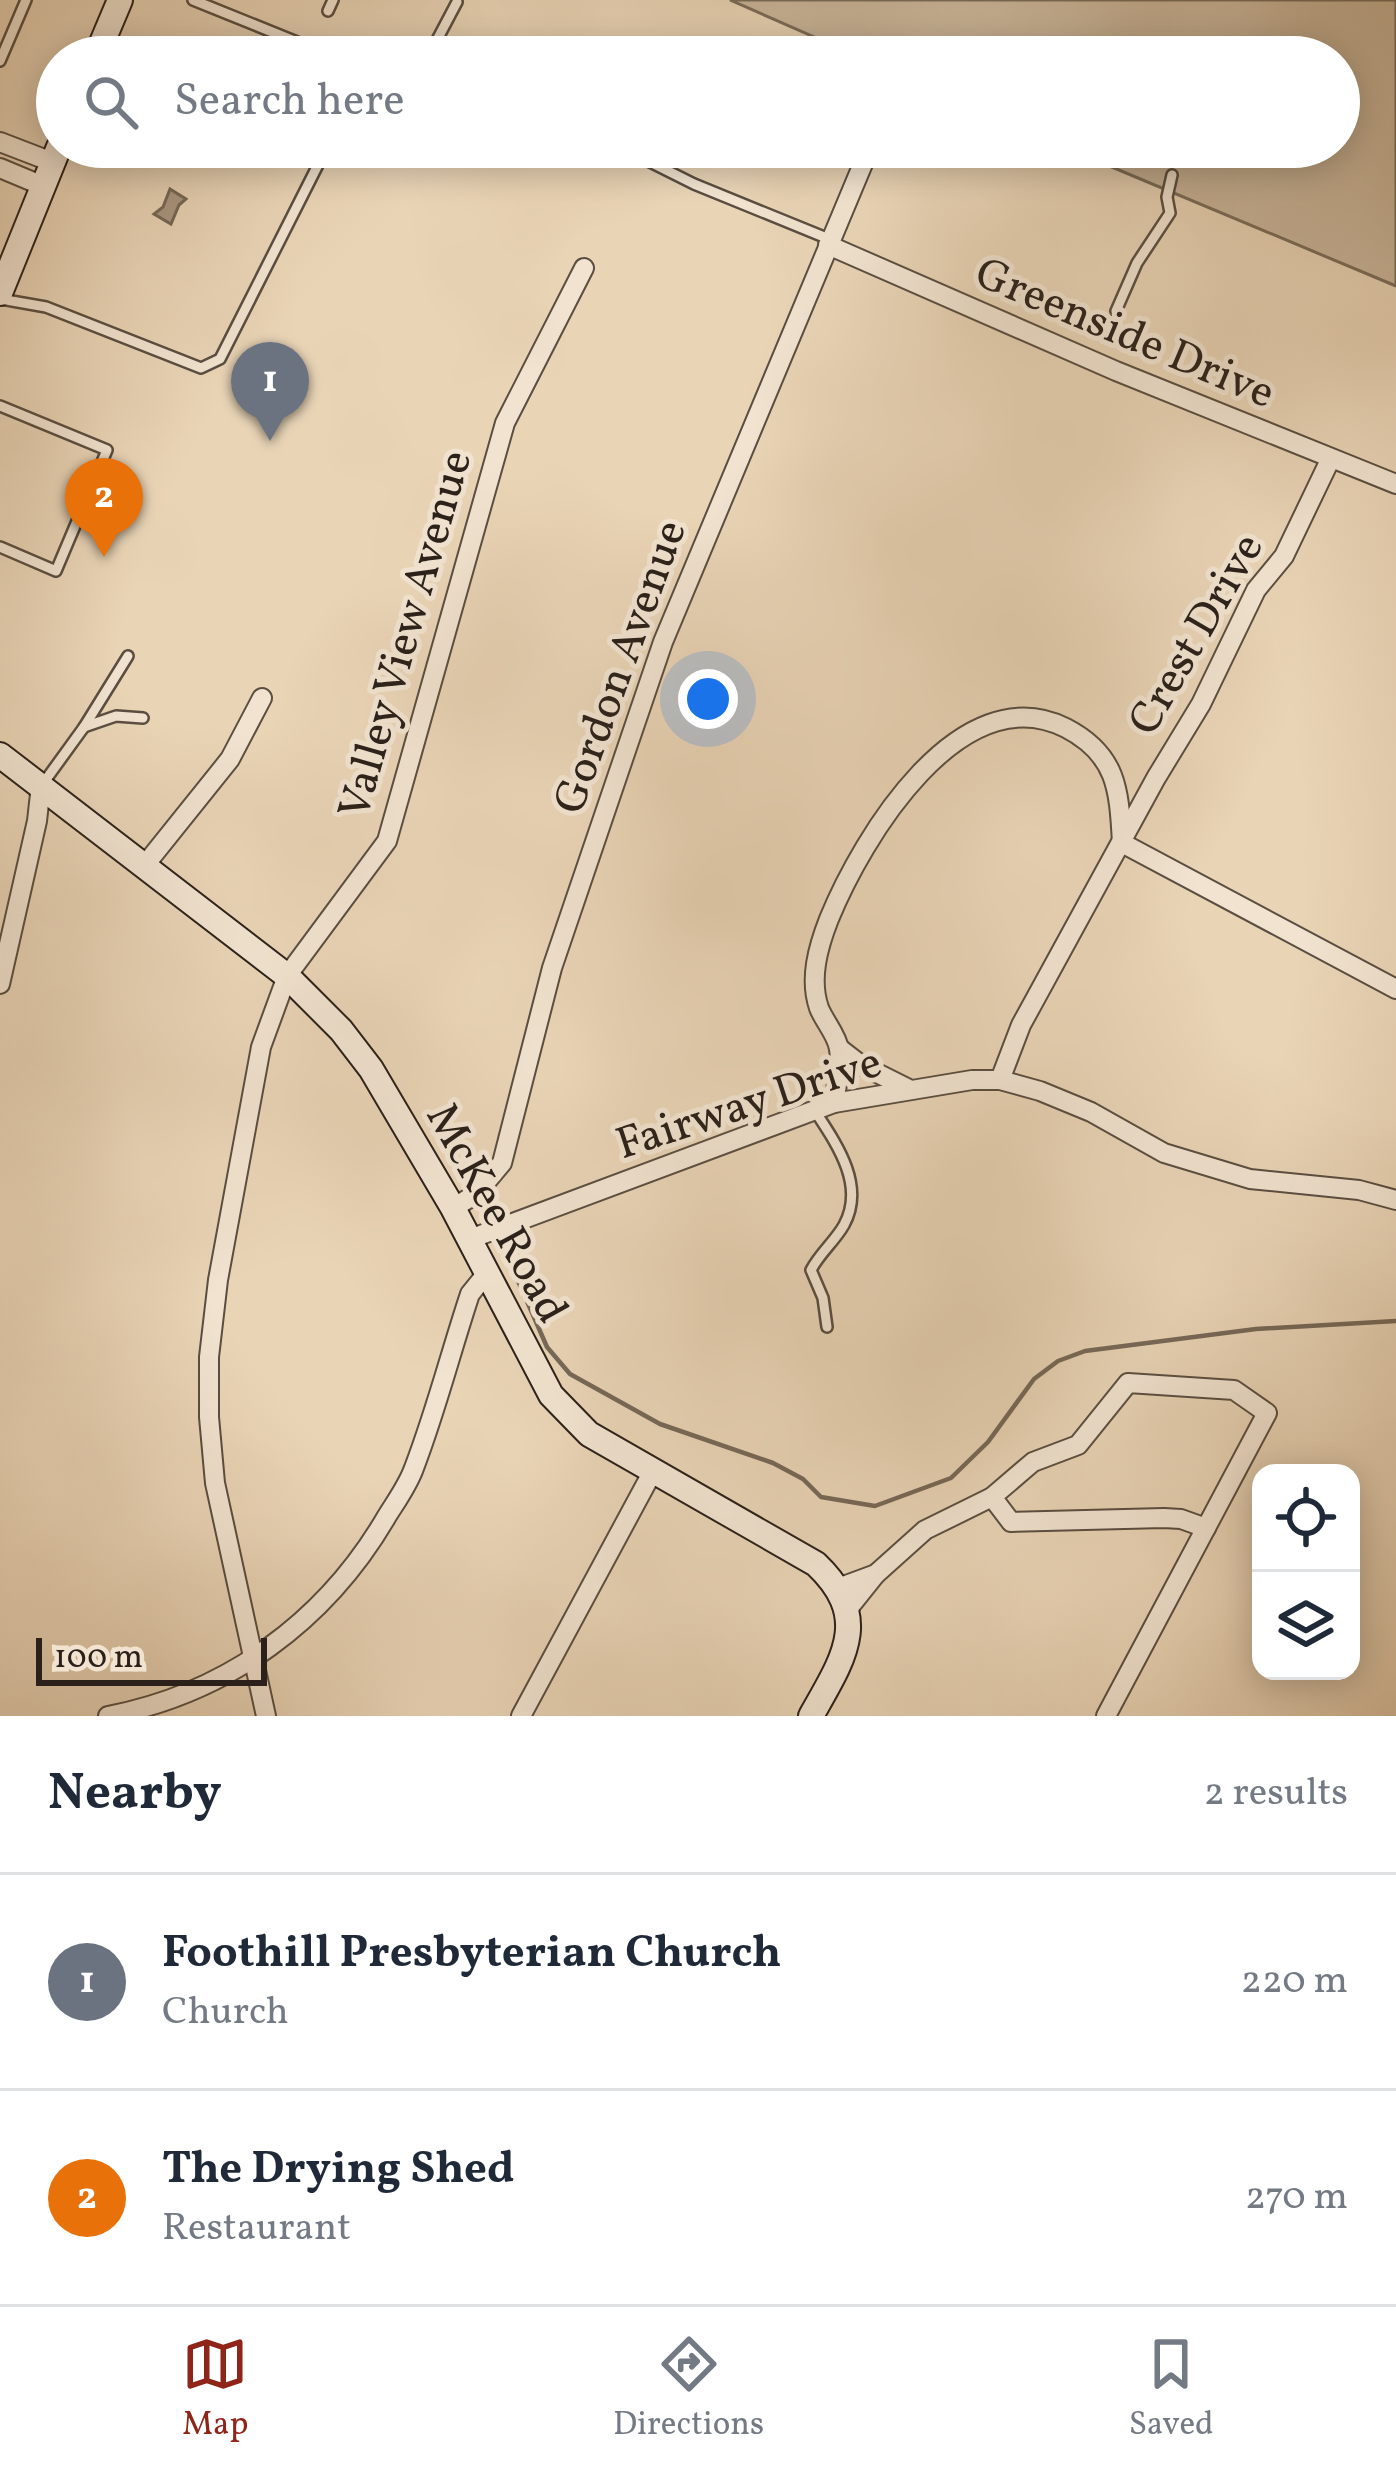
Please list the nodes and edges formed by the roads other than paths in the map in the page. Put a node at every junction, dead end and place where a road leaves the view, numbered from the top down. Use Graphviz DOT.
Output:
graph roads {
  1 [pos="26,0"];
  2 [pos="120,0"];
  3 [pos="193,0"];
  4 [pos="457,2"];
  5 [pos="105,36"];
  6 [pos="282,36"];
  7 [pos="439,36"];
  8 [pos="0,61"];
  9 [pos="0,142"];
  10 [pos="36,158"];
  11 [pos="36,166"];
  12 [pos="0,168"];
  13 [pos="50,168"];
  14 [pos="316,168"];
  15 [pos="662,168"];
  16 [pos="861,168"];
  17 [pos="1172,175"];
  18 [pos="829,242"];
  19 [pos="584,268"];
  20 [pos="0,296"];
  21 [pos="1116,311"];
  22 [pos="1,409"];
  23 [pos="1330,460"];
  24 [pos="1396,484"];
  25 [pos="0,547"];
  26 [pos="128,656"];
  27 [pos="262,698"];
  28 [pos="143,718"];
  29 [pos="84,727"];
  30 [pos="0,755"];
  31 [pos="41,785"];
  32 [pos="1122,843"];
  33 [pos="145,865"];
  34 [pos="287,976"];
  35 [pos="0,984"];
  36 [pos="1396,989"];
  37 [pos="839,1048"];
  38 [pos="1000,1080"];
  39 [pos="908,1088"];
  40 [pos="834,1103"];
  41 [pos="814,1112"];
  42 [pos="1396,1201"];
  43 [pos="452,1208"];
  44 [pos="470,1238"];
  45 [pos="487,1273"];
  46 [pos="827,1328"];
  47 [pos="653,1471"];
  48 [pos="992,1497"];
  49 [pos="1206,1528"];
  50 [pos="843,1598"];
  51 [pos="253,1658"];
  52 [pos="108,1716"];
  53 [pos="266,1716"];
  54 [pos="521,1716"];
  55 [pos="811,1716"];
  56 [pos="1106,1716"];
  1 -- 8 [label="lane"];
  2 -- 5 [label="street"];
  3 -- 6 [label="lane"];
  4 -- 7 [label="lane"];
  9 -- 10 [label="street"];
  11 -- 12 [label="street"];
  13 -- 20 [label="street"];
  14 -- 20 [label="lane"];
  15 -- 18 [label="lane"];
  16 -- 18 [label="street, Gordon Avenue"];
  17 -- 21 [label="lane"];
  18 -- 23 [label="street, Greenside Drive"];
  18 -- 43 [label="street, Gordon Avenue"];
  19 -- 34 [label="street, Valley View Avenue"];
  22 -- 25 [label="lane"];
  23 -- 24 [label="street, Greenside Drive"];
  23 -- 32 [label="street, Crest Drive"];
  26 -- 29 [label="lane"];
  27 -- 33 [label="street"];
  28 -- 29 [label="lane"];
  29 -- 31 [label="lane"];
  30 -- 31 [label="street, McKee Road"];
  31 -- 33 [label="street, McKee Road"];
  31 -- 35 [label="street"];
  32 -- 36 [label="street"];
  32 -- 37 [label="street, Crest Drive"];
  32 -- 38 [label="street, Crest Drive"];
  33 -- 34 [label="street, McKee Road"];
  34 -- 43 [label="street, McKee Road"];
  34 -- 51 [label="street, Valley View Avenue"];
  37 -- 39 [label="street"];
  37 -- 40 [label="street, Crest Drive"];
  38 -- 39 [label="street, Fairway Drive"];
  38 -- 42 [label="street, Fairway Drive"];
  39 -- 40 [label="street, Fairway Drive"];
  40 -- 41 [label="street, Fairway Drive"];
  41 -- 44 [label="street, Fairway Drive"];
  41 -- 46 [label="lane"];
  43 -- 44 [label="street, McKee Road"];
  44 -- 45 [label="street, McKee Road"];
  45 -- 47 [label="street, McKee Road"];
  45 -- 51 [label="street"];
  47 -- 50 [label="street, McKee Road"];
  47 -- 54 [label="street"];
  48 -- 49 [label="street"];
  48 -- 49 [label="street"];
  48 -- 50 [label="street"];
  49 -- 56 [label="street"];
  50 -- 55 [label="street"];
  51 -- 52 [label="street"];
  51 -- 53 [label="street, Valley View Avenue"];
}
